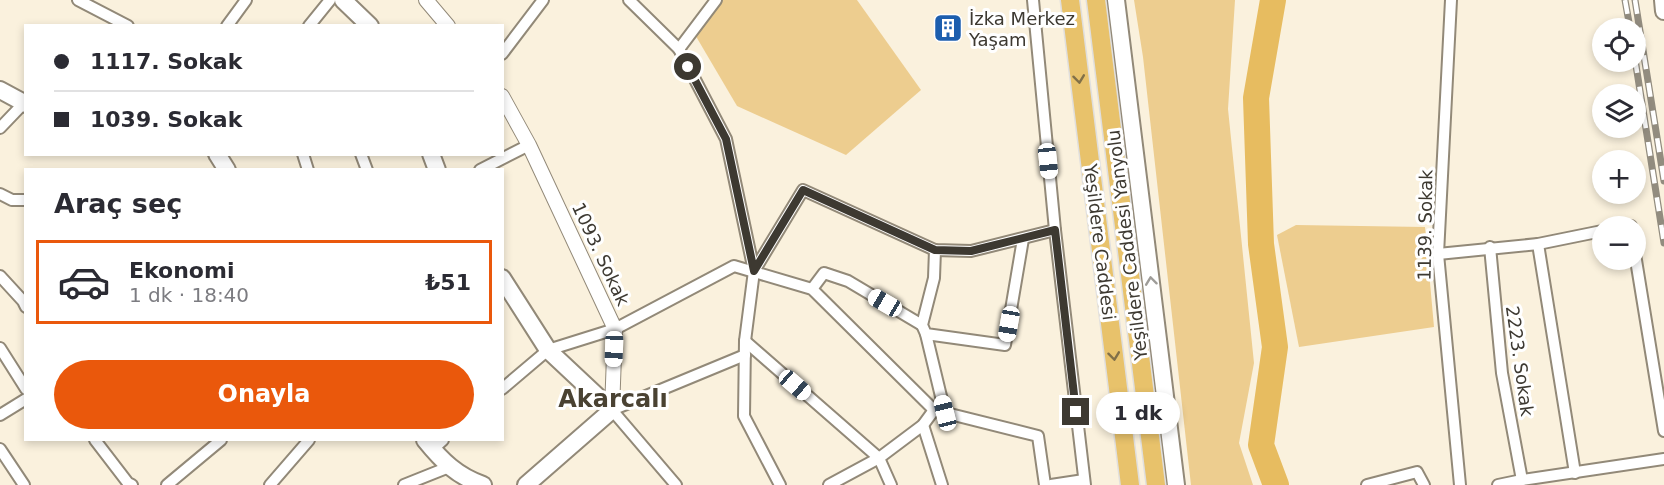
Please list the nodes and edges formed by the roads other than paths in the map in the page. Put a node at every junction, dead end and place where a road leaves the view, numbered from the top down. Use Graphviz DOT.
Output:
graph roads {
  1 [pos="78,0"];
  2 [pos="246,0"];
  3 [pos="330,0"];
  4 [pos="343,0"];
  5 [pos="426,0"];
  6 [pos="543,0"];
  7 [pos="629,0"];
  8 [pos="716,0"];
  9 [pos="1033,0"];
  10 [pos="1070,0"];
  11 [pos="1096,0"];
  12 [pos="1116,0"];
  13 [pos="1451,0"];
  14 [pos="1662,0"];
  15 [pos="1664,11"];
  16 [pos="124,24"];
  17 [pos="228,24"];
  18 [pos="311,24"];
  19 [pos="368,24"];
  20 [pos="446,24"];
  21 [pos="679,49"];
  22 [pos="504,51"];
  23 [pos="0,90"];
  24 [pos="504,100"];
  25 [pos="24,104"];
  26 [pos="0,128"];
  27 [pos="529,145"];
  28 [pos="484,168"];
  29 [pos="0,194"];
  30 [pos="24,200"];
  31 [pos="1055,230"];
  32 [pos="1592,233"];
  33 [pos="1023,239"];
  34 [pos="1538,244"];
  35 [pos="1490,247"];
  36 [pos="935,250"];
  37 [pos="1438,254"];
  38 [pos="1638,270"];
  39 [pos="754,271"];
  40 [pos="0,276"];
  41 [pos="812,289"];
  42 [pos="508,299"];
  43 [pos="24,303"];
  44 [pos="615,329"];
  45 [pos="924,329"];
  46 [pos="745,341"];
  47 [pos="0,348"];
  48 [pos="549,350"];
  49 [pos="745,355"];
  50 [pos="24,386"];
  51 [pos="504,387"];
  52 [pos="24,400"];
  53 [pos="612,410"];
  54 [pos="934,410"];
  55 [pos="945,413"];
  56 [pos="0,415"];
  57 [pos="923,425"];
  58 [pos="1664,431"];
  59 [pos="96,441"];
  60 [pos="220,441"];
  61 [pos="308,441"];
  62 [pos="434,442"];
  63 [pos="0,449"];
  64 [pos="879,458"];
  65 [pos="1664,459"];
  66 [pos="449,467"];
  67 [pos="1575,473"];
  68 [pos="1528,481"];
  69 [pos="465,482"];
  70 [pos="1084,483"];
  71 [pos="24,485"];
  72 [pos="132,485"];
  73 [pos="168,485"];
  74 [pos="270,485"];
  75 [pos="404,485"];
  76 [pos="483,485"];
  77 [pos="526,485"];
  78 [pos="675,485"];
  79 [pos="780,485"];
  80 [pos="829,485"];
  81 [pos="891,485"];
  82 [pos="942,485"];
  83 [pos="1045,485"];
  84 [pos="1051,485"];
  85 [pos="1130,485"];
  86 [pos="1156,485"];
  87 [pos="1176,485"];
  88 [pos="1366,485"];
  89 [pos="1424,485"];
  90 [pos="1460,485"];
  91 [pos="1498,485"];
  1 -- 16 [label="street"];
  2 -- 17 [label="street"];
  3 -- 18 [label="street"];
  4 -- 19 [label="main road"];
  5 -- 20 [label="street"];
  6 -- 22 [label="street"];
  7 -- 21 [label="street"];
  8 -- 21 [label="street"];
  9 -- 31 [label="street"];
  10 -- 85 [label="highway, Yeşildere Caddesi, one-way"];
  11 -- 86 [label="highway, Yeşildere Caddesi"];
  87 -- 12 [label="main road, Yeşildere Caddesi Yanyolu, one-way"];
  13 -- 37 [label="street, 1139. Sokak"];
  14 -- 15 [label="main road"];
  21 -- 39 [label="street"];
  23 -- 25 [label="main road"];
  24 -- 27 [label="street, 1093. Sokak"];
  25 -- 26 [label="street"];
  27 -- 28 [label="street"];
  27 -- 44 [label="street, 1093. Sokak"];
  29 -- 30 [label="street"];
  31 -- 33 [label="street"];
  31 -- 70 [label="street"];
  32 -- 34 [label="street"];
  33 -- 36 [label="street"];
  33 -- 45 [label="street"];
  34 -- 35 [label="street"];
  34 -- 67 [label="street"];
  35 -- 37 [label="street"];
  35 -- 68 [label="street, 2223. Sokak"];
  36 -- 39 [label="street"];
  36 -- 45 [label="street"];
  37 -- 90 [label="street, 1139. Sokak"];
  38 -- 58 [label="street"];
  39 -- 41 [label="street"];
  39 -- 44 [label="street"];
  39 -- 46 [label="street"];
  40 -- 43 [label="street"];
  41 -- 45 [label="street"];
  41 -- 54 [label="street"];
  42 -- 48 [label="main road"];
  44 -- 48 [label="street"];
  44 -- 53 [label="street, 1093. Sokak"];
  45 -- 55 [label="street"];
  46 -- 49 [label="street"];
  46 -- 64 [label="street"];
  47 -- 50 [label="street"];
  48 -- 51 [label="street"];
  48 -- 53 [label="main road"];
  49 -- 53 [label="street"];
  49 -- 79 [label="street"];
  52 -- 56 [label="street"];
  53 -- 77 [label="main road"];
  53 -- 78 [label="street"];
  54 -- 55 [label="street"];
  54 -- 57 [label="street"];
  55 -- 83 [label="street"];
  57 -- 64 [label="street"];
  57 -- 82 [label="street"];
  59 -- 72 [label="street"];
  60 -- 73 [label="street"];
  61 -- 74 [label="street"];
  62 -- 66 [label="main road"];
  63 -- 71 [label="street"];
  64 -- 80 [label="street"];
  64 -- 81 [label="street"];
  65 -- 67 [label="street"];
  66 -- 69 [label="main road"];
  66 -- 75 [label="street"];
  67 -- 68 [label="street"];
  68 -- 91 [label="street"];
  69 -- 76 [label="main road"];
  70 -- 84 [label="street"];
  88 -- 89 [label="street"];
}
